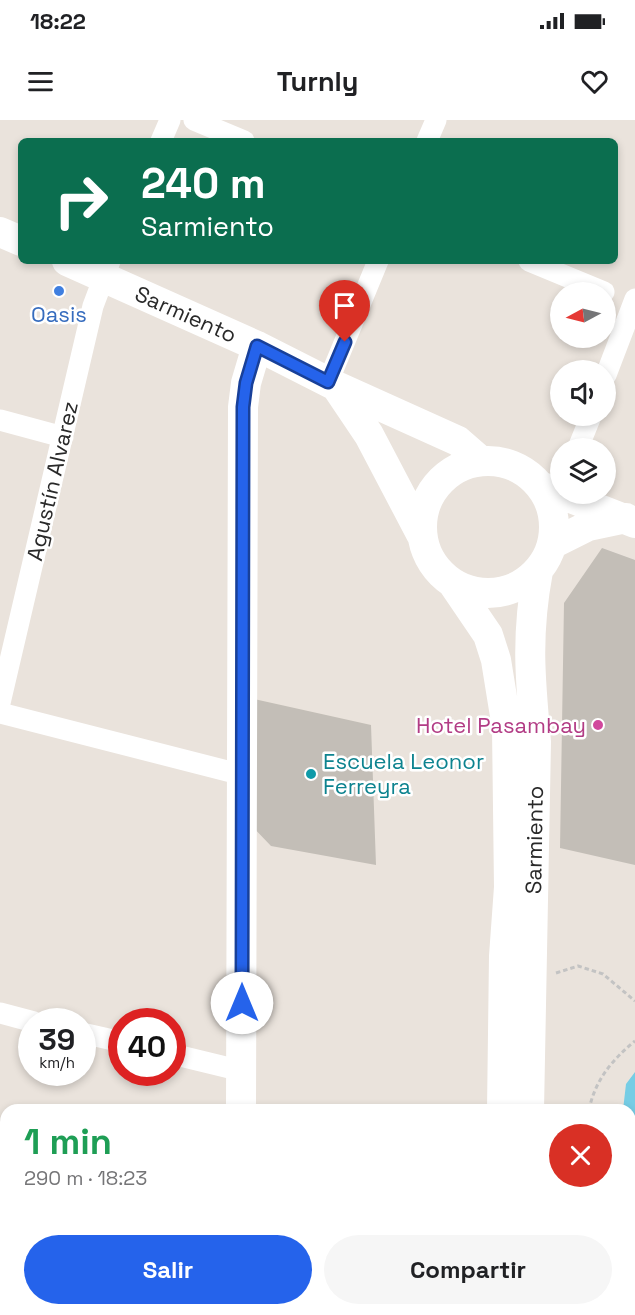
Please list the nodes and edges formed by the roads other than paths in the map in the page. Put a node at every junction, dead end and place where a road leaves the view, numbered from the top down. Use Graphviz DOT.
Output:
graph roads {
  1 [pos="170,120"];
  2 [pos="194,120"];
  3 [pos="436,120"];
  4 [pos="162,138"];
  5 [pos="237,138"];
  6 [pos="428,138"];
  7 [pos="0,232"];
  8 [pos="18,240"];
  9 [pos="82,264"];
  10 [pos="377,264"];
  11 [pos="536,264"];
  12 [pos="106,269"];
  13 [pos="579,282"];
  14 [pos="616,297"];
  15 [pos="634,303"];
  16 [pos="257,346"];
  17 [pos="612,360"];
  18 [pos="332,384"];
  19 [pos="0,420"];
  20 [pos="63,437"];
  21 [pos="481,461"];
  22 [pos="550,488"];
  23 [pos="553,504"];
  24 [pos="588,504"];
  25 [pos="630,520"];
  26 [pos="422,534"];
  27 [pos="552,544"];
  28 [pos="538,571"];
  29 [pos="454,585"];
  30 [pos="0,703"];
  31 [pos="0,713"];
  32 [pos="243,775"];
  33 [pos="0,1013"];
  34 [pos="18,1018"];
  35 [pos="186,1057"];
  36 [pos="242,1071"];
  37 [pos="241,1104"];
  38 [pos="502,1104"];
  39 [pos="530,1104"];
  1 -- 4 [label="street"];
  2 -- 5 [label="street"];
  3 -- 6 [label="street"];
  7 -- 8 [label="street"];
  9 -- 12 [label="street, Sarmiento"];
  10 -- 18 [label="street"];
  11 -- 13 [label="street"];
  12 -- 16 [label="street, Sarmiento"];
  12 -- 20 [label="street, Agustín Alvarez"];
  14 -- 15 [label="street"];
  15 -- 17 [label="street"];
  16 -- 18 [label="street, Sarmiento"];
  16 -- 32 [label="street"];
  18 -- 21 [label="street, Sarmiento"];
  18 -- 26 [label="street, Sarmiento"];
  19 -- 20 [label="street"];
  20 -- 30 [label="street, Agustín Alvarez"];
  21 -- 22 [label="street"];
  21 -- 26 [label="street"];
  23 -- 27 [label="street"];
  24 -- 25 [label="street"];
  25 -- 27 [label="street"];
  26 -- 29 [label="street"];
  27 -- 28 [label="street"];
  28 -- 29 [label="street"];
  28 -- 39 [label="street, Sarmiento"];
  29 -- 38 [label="street, Sarmiento"];
  31 -- 32 [label="street"];
  32 -- 36 [label="street"];
  33 -- 34 [label="street"];
  35 -- 36 [label="street"];
  36 -- 37 [label="street"];
}
